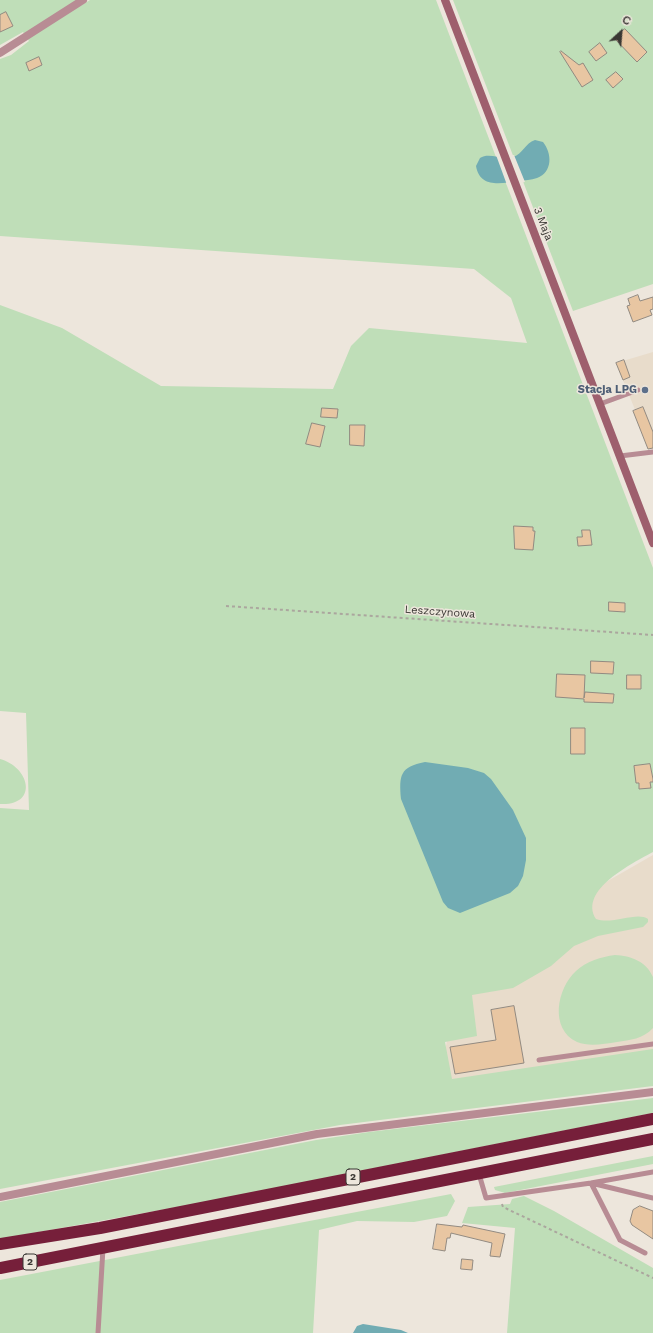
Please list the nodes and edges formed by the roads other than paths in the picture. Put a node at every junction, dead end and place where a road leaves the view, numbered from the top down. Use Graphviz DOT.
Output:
graph roads {
  1 [pos="83,0"];
  2 [pos="445,0"];
  3 [pos="0,52"];
  4 [pos="638,390"];
  5 [pos="600,404"];
  6 [pos="653,452"];
  7 [pos="620,456"];
  8 [pos="653,543"];
  9 [pos="653,1044"];
  10 [pos="539,1060"];
  11 [pos="653,1092"];
  12 [pos="653,1119"];
  13 [pos="653,1138"];
  14 [pos="653,1172"];
  15 [pos="479,1173"];
  16 [pos="591,1183"];
  17 [pos="0,1197"];
  18 [pos="653,1198"];
  19 [pos="0,1244"];
  20 [pos="103,1248"];
  21 [pos="645,1253"];
  22 [pos="0,1268"];
  23 [pos="98,1333"];
  1 -- 3 [label="street"];
  2 -- 5 [label="street, 3 Maja"];
  4 -- 5 [label="lane"];
  5 -- 7 [label="street, 3 Maja"];
  6 -- 7 [label="lane"];
  7 -- 8 [label="street, 3 Maja"];
  9 -- 10 [label="lane"];
  11 -- 17 [label="street"];
  12 -- 19 [label="highway, 2"];
  13 -- 15 [label="highway, 2"];
  14 -- 16 [label="lane"];
  15 -- 16 [label="lane"];
  15 -- 20 [label="highway, 2"];
  16 -- 18 [label="lane"];
  16 -- 21 [label="lane"];
  20 -- 22 [label="highway, 2"];
  20 -- 23 [label="lane"];
}
